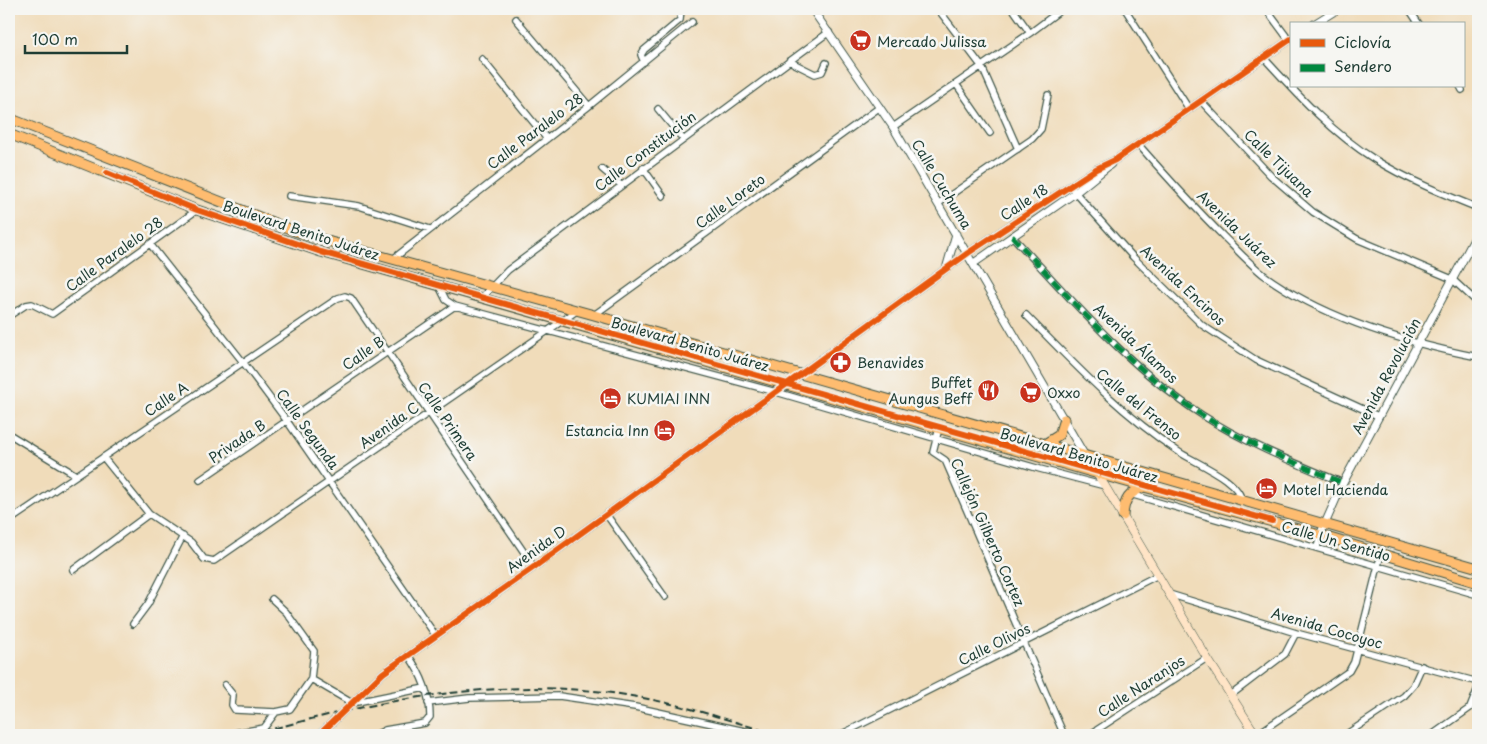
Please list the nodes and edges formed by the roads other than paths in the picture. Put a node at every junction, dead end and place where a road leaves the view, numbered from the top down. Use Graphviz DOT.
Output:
graph roads {
  1 [pos="681,9"];
  2 [pos="812,9"];
  3 [pos="938,9"];
  4 [pos="1013,9"];
  5 [pos="1062,9"];
  6 [pos="1125,9"];
  7 [pos="1266,9"];
  8 [pos="1338,9"];
  9 [pos="1409,9"];
  10 [pos="516,19"];
  11 [pos="692,22"];
  12 [pos="1317,22"];
  13 [pos="1418,22"];
  14 [pos="829,32"];
  15 [pos="1030,33"];
  16 [pos="1290,40"];
  17 [pos="1264,58"];
  18 [pos="482,59"];
  19 [pos="789,61"];
  20 [pos="644,62"];
  21 [pos="826,63"];
  22 [pos="982,67"];
  23 [pos="956,84"];
  24 [pos="1290,86"];
  25 [pos="1292,88"];
  26 [pos="1048,95"];
  27 [pos="1201,101"];
  28 [pos="589,106"];
  29 [pos="880,107"];
  30 [pos="658,109"];
  31 [pos="1189,109"];
  32 [pos="9,118"];
  33 [pos="893,127"];
  34 [pos="990,133"];
  35 [pos="9,134"];
  36 [pos="546,138"];
  37 [pos="683,139"];
  38 [pos="1138,144"];
  39 [pos="1018,149"];
  40 [pos="1115,160"];
  41 [pos="643,168"];
  42 [pos="602,169"];
  43 [pos="621,185"];
  44 [pos="1070,186"];
  45 [pos="1075,193"];
  46 [pos="289,196"];
  47 [pos="663,196"];
  48 [pos="939,203"];
  49 [pos="1478,208"];
  50 [pos="197,210"];
  51 [pos="430,229"];
  52 [pos="1478,232"];
  53 [pos="956,234"];
  54 [pos="1012,236"];
  55 [pos="150,244"];
  56 [pos="296,244"];
  57 [pos="354,248"];
  58 [pos="968,253"];
  59 [pos="393,259"];
  60 [pos="974,263"];
  61 [pos="946,270"];
  62 [pos="1452,279"];
  63 [pos="438,284"];
  64 [pos="491,286"];
  65 [pos="482,297"];
  66 [pos="338,298"];
  67 [pos="1478,303"];
  68 [pos="455,306"];
  69 [pos="578,310"];
  70 [pos="594,315"];
  71 [pos="1026,315"];
  72 [pos="9,316"];
  73 [pos="563,320"];
  74 [pos="549,331"];
  75 [pos="1417,344"];
  76 [pos="386,352"];
  77 [pos="1478,357"];
  78 [pos="243,362"];
  79 [pos="800,374"];
  80 [pos="786,384"];
  81 [pos="776,392"];
  82 [pos="428,414"];
  83 [pos="1378,416"];
  84 [pos="1064,419"];
  85 [pos="287,422"];
  86 [pos="939,428"];
  87 [pos="9,434"];
  88 [pos="936,440"];
  89 [pos="1044,445"];
  90 [pos="1086,456"];
  91 [pos="103,457"];
  92 [pos="1099,474"];
  93 [pos="1147,474"];
  94 [pos="76,476"];
  95 [pos="200,480"];
  96 [pos="330,481"];
  97 [pos="1343,483"];
  98 [pos="1106,486"];
  99 [pos="1144,487"];
  100 [pos="1130,494"];
  101 [pos="1242,502"];
  102 [pos="149,514"];
  103 [pos="606,514"];
  104 [pos="1123,516"];
  105 [pos="9,521"];
  106 [pos="1324,525"];
  107 [pos="1320,535"];
  108 [pos="183,536"];
  109 [pos="1317,548"];
  110 [pos="1381,554"];
  111 [pos="1378,565"];
  112 [pos="534,567"];
  113 [pos="1478,568"];
  114 [pos="73,570"];
  115 [pos="1158,575"];
  116 [pos="1478,582"];
  117 [pos="1169,594"];
  118 [pos="1478,595"];
  119 [pos="665,597"];
  120 [pos="272,599"];
  121 [pos="133,624"];
  122 [pos="1296,633"];
  123 [pos="436,636"];
  124 [pos="1023,644"];
  125 [pos="1357,650"];
  126 [pos="408,655"];
  127 [pos="1207,658"];
  128 [pos="1422,666"];
  129 [pos="311,679"];
  130 [pos="1478,682"];
  131 [pos="225,685"];
  132 [pos="425,688"];
  133 [pos="1478,688"];
  134 [pos="1231,695"];
  135 [pos="352,703"];
  136 [pos="428,703"];
  137 [pos="276,712"];
  138 [pos="1255,733"];
  139 [pos="223,735"];
  140 [pos="319,735"];
  141 [pos="375,735"];
  142 [pos="763,735"];
  143 [pos="840,735"];
  144 [pos="1064,735"];
  145 [pos="1089,735"];
  146 [pos="1244,735"];
  147 [pos="1346,735"];
  148 [pos="1432,735"];
  1 -- 20 [label="street"];
  2 -- 14 [label="street, Calle Cuchuma"];
  3 -- 22 [label="street"];
  4 -- 15 [label="street"];
  5 -- 15 [label="street"];
  6 -- 31 [label="street"];
  7 -- 16 [label="street"];
  8 -- 12 [label="street"];
  9 -- 13 [label="street"];
  10 -- 28 [label="street"];
  11 -- 20 [label="street, Calle Paralelo 28"];
  14 -- 19 [label="street, Calle Constitución"];
  14 -- 29 [label="street, Calle Cuchuma"];
  15 -- 22 [label="street"];
  16 -- 17 [label="street, Calle 18"];
  17 -- 24 [label="street"];
  17 -- 27 [label="street, Calle 18"];
  18 -- 36 [label="street"];
  19 -- 21 [label="street"];
  19 -- 37 [label="street, Calle Constitución"];
  20 -- 28 [label="street, Calle Paralelo 28"];
  22 -- 23 [label="street"];
  22 -- 39 [label="street"];
  23 -- 33 [label="street"];
  23 -- 34 [label="street"];
  25 -- 49 [label="street"];
  26 -- 39 [label="street"];
  27 -- 31 [label="street, Calle 18"];
  27 -- 62 [label="street, Calle Tijuana"];
  28 -- 36 [label="street, Calle Paralelo 28"];
  29 -- 33 [label="street, Calle Cuchuma"];
  29 -- 70 [label="street, Calle Loreto"];
  30 -- 37 [label="street"];
  31 -- 38 [label="street, Calle 18"];
  32 -- 57 [label="main road, Boulevard Benito Juárez"];
  33 -- 48 [label="street, Calle Cuchuma"];
  35 -- 50 [label="main road, Boulevard Benito Juárez"];
  36 -- 51 [label="street, Calle Paralelo 28"];
  37 -- 41 [label="street, Calle Constitución"];
  38 -- 40 [label="street, Calle 18"];
  38 -- 75 [label="street, Avenida Juárez"];
  39 -- 48 [label="street"];
  40 -- 44 [label="street, Calle 18"];
  40 -- 45 [label="street, Calle 18"];
  41 -- 43 [label="street, Calle Constitución"];
  41 -- 47 [label="street"];
  42 -- 43 [label="street"];
  43 -- 64 [label="street, Calle Constitución"];
  44 -- 45 [label="street, Avenida Encinos"];
  44 -- 58 [label="street, Calle 18"];
  45 -- 54 [label="street, Calle 18"];
  45 -- 83 [label="street, Avenida Encinos"];
  46 -- 51 [label="street"];
  48 -- 53 [label="street, Calle Cuchuma"];
  50 -- 55 [label="street, Calle Paralelo 28"];
  50 -- 56 [label="main road, Boulevard Benito Juárez"];
  51 -- 59 [label="street, Calle Paralelo 28"];
  52 -- 62 [label="street, Avenida Revolución"];
  53 -- 58 [label="street, Calle Cuchuma"];
  53 -- 61 [label="street"];
  54 -- 60 [label="street, Calle 18"];
  54 -- 97 [label="street, Avenida Álamos"];
  55 -- 72 [label="street, Calle Paralelo 28"];
  55 -- 78 [label="street, Calle Segunda"];
  56 -- 57 [label="main road"];
  56 -- 63 [label="main road, Boulevard Benito Juárez"];
  57 -- 59 [label="main road, Boulevard Benito Juárez"];
  58 -- 60 [label="street, Calle Cuchuma"];
  58 -- 61 [label="street, Calle 18"];
  59 -- 64 [label="main road, Boulevard Benito Juárez"];
  60 -- 84 [label="street, Calle Cuchuma"];
  61 -- 79 [label="street, Calle 18"];
  62 -- 67 [label="street, Calle Tijuana"];
  62 -- 75 [label="street, Avenida Revolución"];
  63 -- 65 [label="main road, Boulevard Benito Juárez"];
  63 -- 68 [label="street"];
  64 -- 65 [label="street, Calle Constitución"];
  64 -- 69 [label="main road, Boulevard Benito Juárez"];
  65 -- 73 [label="main road, Boulevard Benito Juárez"];
  66 -- 76 [label="street, Calle Primera"];
  66 -- 78 [label="street, Calle A"];
  68 -- 74 [label="street"];
  68 -- 76 [label="street, Calle B"];
  69 -- 70 [label="main road, Boulevard Benito Juárez"];
  69 -- 73 [label="street, Avenida C"];
  70 -- 79 [label="main road, Boulevard Benito Juárez"];
  71 -- 101 [label="street, Calle del Frenso"];
  73 -- 74 [label="street, Avenida C"];
  73 -- 80 [label="main road, Boulevard Benito Juárez"];
  74 -- 81 [label="street"];
  74 -- 82 [label="street, Avenida C"];
  75 -- 77 [label="street, Avenida Juárez"];
  75 -- 83 [label="street, Avenida Revolución"];
  76 -- 82 [label="street, Calle Primera"];
  76 -- 85 [label="street, Calle B"];
  78 -- 85 [label="street, Calle Segunda"];
  78 -- 91 [label="street, Calle A"];
  79 -- 80 [label="street, Calle 18"];
  79 -- 89 [label="main road, Boulevard Benito Juárez"];
  80 -- 81 [label="street, Calle 18"];
  80 -- 86 [label="main road, Boulevard Benito Juárez"];
  81 -- 88 [label="street"];
  81 -- 103 [label="street, Avenida D"];
  82 -- 96 [label="street, Avenida C"];
  82 -- 112 [label="street, Calle Primera"];
  83 -- 97 [label="street, Avenida Revolución"];
  84 -- 89 [label="main road"];
  84 -- 90 [label="street, Calle Cuchuma"];
  85 -- 95 [label="street, Privada B"];
  85 -- 96 [label="street, Calle Segunda"];
  86 -- 88 [label="street"];
  86 -- 92 [label="main road, Boulevard Benito Juárez"];
  87 -- 94 [label="street"];
  88 -- 98 [label="street"];
  88 -- 124 [label="street, Callejón Gilberto Cortez"];
  89 -- 90 [label="main road, Boulevard Benito Juárez"];
  90 -- 92 [label="main road"];
  90 -- 93 [label="main road, Boulevard Benito Juárez"];
  91 -- 94 [label="street, Calle A"];
  91 -- 102 [label="street"];
  92 -- 93 [label="main road"];
  92 -- 98 [label="main road"];
  92 -- 99 [label="main road, Boulevard Benito Juárez"];
  93 -- 101 [label="main road, Boulevard Benito Juárez"];
  94 -- 105 [label="street, Calle A"];
  96 -- 108 [label="street, Avenida C"];
  96 -- 123 [label="street, Calle Segunda"];
  97 -- 106 [label="street, Avenida Revolución"];
  98 -- 104 [label="main road"];
  99 -- 100 [label="main road"];
  99 -- 107 [label="main road, Boulevard Benito Juárez"];
  100 -- 104 [label="main road"];
  100 -- 109 [label="street, Calle Un Sentido"];
  101 -- 106 [label="main road, Boulevard Benito Juárez"];
  102 -- 108 [label="street"];
  102 -- 114 [label="street"];
  103 -- 112 [label="street, Avenida D"];
  103 -- 119 [label="street"];
  104 -- 115 [label="main road"];
  106 -- 107 [label="street, Avenida Revolución"];
  106 -- 113 [label="main road, Boulevard Benito Juárez"];
  107 -- 109 [label="street"];
  107 -- 110 [label="main road, Boulevard Benito Juárez"];
  108 -- 121 [label="street"];
  109 -- 111 [label="street, Calle Un Sentido"];
  110 -- 111 [label="street"];
  110 -- 116 [label="main road, Boulevard Benito Juárez"];
  111 -- 118 [label="street, Calle Un Sentido"];
  111 -- 125 [label="street"];
  112 -- 123 [label="street, Avenida D"];
  115 -- 117 [label="main road"];
  115 -- 124 [label="street, Calle Olivos"];
  117 -- 122 [label="street, Avenida Cocoyoc"];
  117 -- 127 [label="main road"];
  120 -- 129 [label="street"];
  122 -- 125 [label="street, Avenida Cocoyoc"];
  122 -- 134 [label="street"];
  123 -- 126 [label="street, Avenida D"];
  124 -- 143 [label="street, Calle Olivos"];
  124 -- 144 [label="street, Callejón Gilberto Cortez"];
  125 -- 128 [label="street, Avenida Cocoyoc"];
  125 -- 138 [label="street"];
  126 -- 132 [label="street"];
  126 -- 135 [label="street, Avenida D"];
  127 -- 134 [label="main road"];
  127 -- 145 [label="street, Calle Naranjos"];
  128 -- 130 [label="street, Avenida Cocoyoc"];
  128 -- 147 [label="street"];
  129 -- 135 [label="street"];
  129 -- 137 [label="street"];
  131 -- 137 [label="street"];
  132 -- 135 [label="street"];
  132 -- 136 [label="street"];
  133 -- 148 [label="street"];
  134 -- 138 [label="main road"];
  135 -- 140 [label="street, Avenida D"];
  136 -- 141 [label="street"];
  136 -- 142 [label="street"];
  137 -- 139 [label="street"];
  138 -- 146 [label="street"];
}
